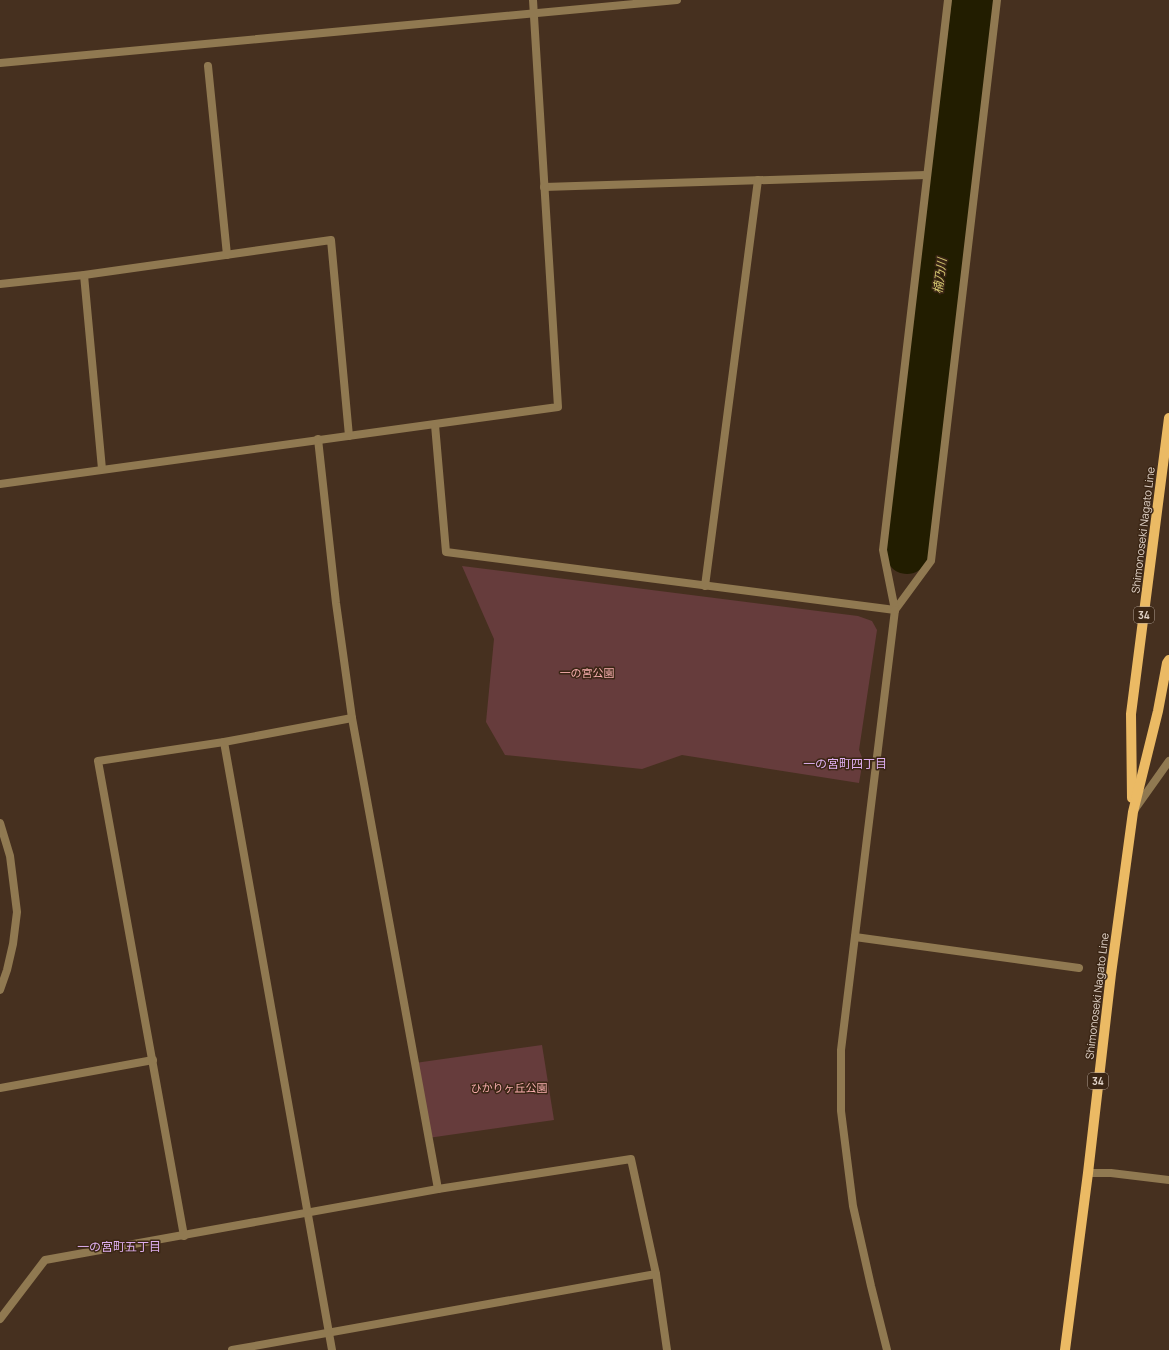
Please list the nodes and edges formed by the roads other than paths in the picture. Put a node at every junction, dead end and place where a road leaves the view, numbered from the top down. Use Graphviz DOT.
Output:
graph roads {
  1 [pos="533,0"];
  2 [pos="677,0"];
  3 [pos="948,0"];
  4 [pos="997,0"];
  5 [pos="533,13"];
  6 [pos="0,63"];
  7 [pos="208,66"];
  8 [pos="926,175"];
  9 [pos="758,180"];
  10 [pos="544,187"];
  11 [pos="227,255"];
  12 [pos="84,275"];
  13 [pos="0,284"];
  14 [pos="1169,418"];
  15 [pos="435,425"];
  16 [pos="349,436"];
  17 [pos="318,439"];
  18 [pos="102,469"];
  19 [pos="0,484"];
  20 [pos="705,586"];
  21 [pos="895,610"];
  22 [pos="1169,660"];
  23 [pos="352,718"];
  24 [pos="224,742"];
  25 [pos="1169,761"];
  26 [pos="1133,812"];
  27 [pos="0,822"];
  28 [pos="855,937"];
  29 [pos="1079,968"];
  30 [pos="0,990"];
  31 [pos="153,1060"];
  32 [pos="0,1088"];
  33 [pos="1088,1173"];
  34 [pos="1169,1180"];
  35 [pos="438,1189"];
  36 [pos="308,1212"];
  37 [pos="184,1236"];
  38 [pos="656,1274"];
  39 [pos="0,1319"];
  40 [pos="329,1333"];
  41 [pos="232,1350"];
  42 [pos="332,1350"];
  43 [pos="667,1350"];
  44 [pos="887,1350"];
  45 [pos="1065,1350"];
  1 -- 5 [label="street"];
  2 -- 5 [label="street"];
  3 -- 8 [label="street"];
  4 -- 21 [label="street"];
  5 -- 6 [label="street"];
  5 -- 10 [label="street"];
  7 -- 11 [label="street"];
  8 -- 9 [label="street"];
  8 -- 21 [label="street"];
  9 -- 10 [label="street"];
  9 -- 20 [label="street"];
  10 -- 15 [label="street"];
  11 -- 12 [label="street"];
  11 -- 16 [label="street"];
  12 -- 13 [label="street"];
  12 -- 18 [label="street"];
  14 -- 26 [label="main road, Shimonoseki Nagato Line / 34"];
  15 -- 16 [label="street"];
  15 -- 20 [label="street"];
  16 -- 17 [label="street"];
  17 -- 18 [label="street"];
  17 -- 23 [label="street"];
  18 -- 19 [label="street"];
  20 -- 21 [label="street"];
  21 -- 28 [label="street"];
  22 -- 26 [label="main road, Shimonoseki Nagato Line / 34"];
  23 -- 24 [label="street"];
  23 -- 35 [label="street"];
  24 -- 31 [label="street"];
  24 -- 36 [label="street"];
  25 -- 26 [label="street"];
  26 -- 33 [label="main road, Shimonoseki Nagato Line / 34"];
  27 -- 30 [label="street"];
  28 -- 29 [label="street"];
  28 -- 44 [label="street"];
  31 -- 32 [label="street"];
  31 -- 37 [label="street"];
  33 -- 34 [label="street"];
  33 -- 45 [label="main road, Shimonoseki Nagato Line / 34"];
  35 -- 36 [label="street"];
  35 -- 38 [label="street"];
  36 -- 37 [label="street"];
  36 -- 40 [label="street"];
  37 -- 39 [label="street"];
  38 -- 40 [label="street"];
  38 -- 43 [label="street"];
  40 -- 41 [label="street"];
  40 -- 42 [label="street"];
}
